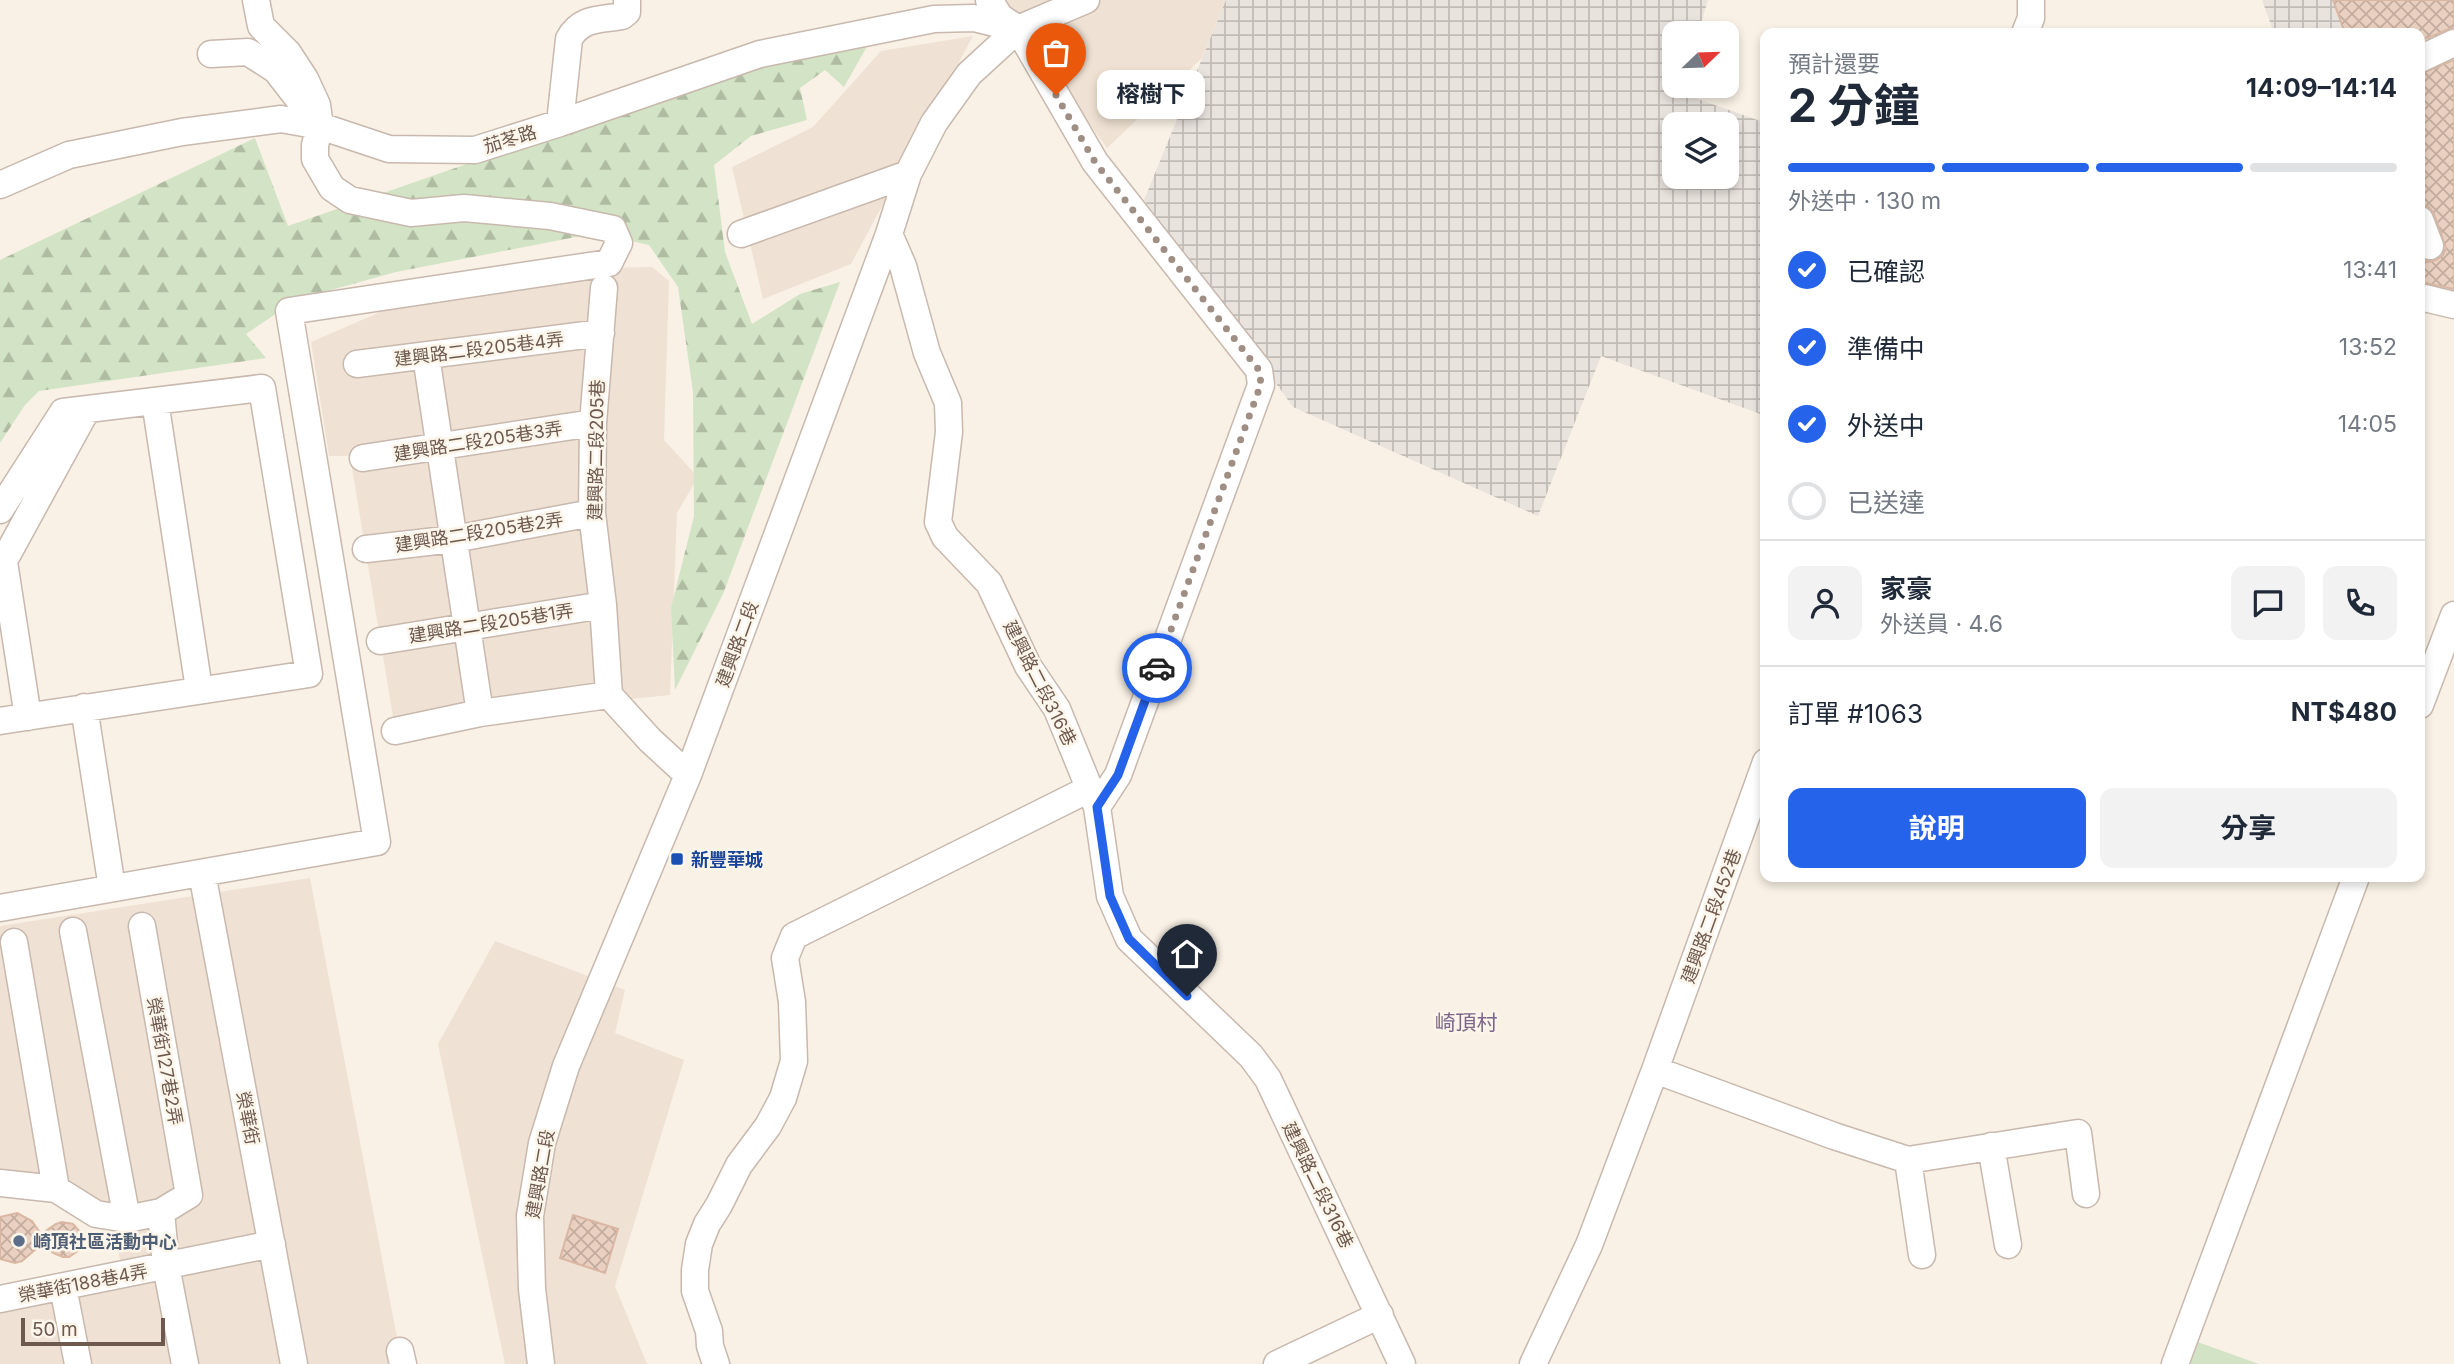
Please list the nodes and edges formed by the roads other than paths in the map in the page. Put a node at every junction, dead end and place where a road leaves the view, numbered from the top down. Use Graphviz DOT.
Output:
graph roads {
  1 [pos="256,0"];
  2 [pos="627,0"];
  3 [pos="989,0"];
  4 [pos="1086,0"];
  5 [pos="2031,0"];
  6 [pos="2027,28"];
  7 [pos="1018,29"];
  8 [pos="2454,43"];
  9 [pos="211,54"];
  10 [pos="2425,57"];
  11 [pos="560,123"];
  12 [pos="320,126"];
  13 [pos="908,174"];
  14 [pos="0,185"];
  15 [pos="2425,233"];
  16 [pos="741,234"];
  17 [pos="889,234"];
  18 [pos="2425,244"];
  19 [pos="604,289"];
  20 [pos="2425,298"];
  21 [pos="2454,305"];
  22 [pos="601,333"];
  23 [pos="426,356"];
  24 [pos="357,364"];
  25 [pos="155,401"];
  26 [pos="87,409"];
  27 [pos="593,423"];
  28 [pos="440,446"];
  29 [pos="363,458"];
  30 [pos="0,510"];
  31 [pos="592,513"];
  32 [pos="454,539"];
  33 [pos="366,549"];
  34 [pos="2,565"];
  35 [pos="603,605"];
  36 [pos="2454,615"];
  37 [pos="467,628"];
  38 [pos="380,641"];
  39 [pos="199,689"];
  40 [pos="2425,692"];
  41 [pos="609,695"];
  42 [pos="84,707"];
  43 [pos="480,713"];
  44 [pos="28,717"];
  45 [pos="0,721"];
  46 [pos="396,731"];
  47 [pos="688,775"];
  48 [pos="1760,779"];
  49 [pos="1093,798"];
  50 [pos="202,873"];
  51 [pos="2354,882"];
  52 [pos="112,888"];
  53 [pos="0,908"];
  54 [pos="142,926"];
  55 [pos="73,931"];
  56 [pos="14,942"];
  57 [pos="1655,1070"];
  58 [pos="1992,1146"];
  59 [pos="1908,1160"];
  60 [pos="0,1183"];
  61 [pos="56,1189"];
  62 [pos="2086,1194"];
  63 [pos="161,1212"];
  64 [pos="127,1219"];
  65 [pos="272,1244"];
  66 [pos="2008,1245"];
  67 [pos="1922,1255"];
  68 [pos="166,1266"];
  69 [pos="63,1287"];
  70 [pos="0,1299"];
  71 [pos="1380,1315"];
  72 [pos="1535,1363"];
  73 [pos="78,1364"];
  74 [pos="185,1364"];
  75 [pos="294,1364"];
  76 [pos="541,1364"];
  77 [pos="716,1364"];
  78 [pos="1278,1364"];
  79 [pos="1402,1364"];
  80 [pos="2175,1364"];
  1 -- 12 [label="street"];
  2 -- 11 [label="street"];
  3 -- 7 [label="street"];
  4 -- 7 [label="street, 建興路二段"];
  5 -- 6 [label="street"];
  7 -- 11 [label="street, 茄苳路"];
  7 -- 13 [label="street, 建興路二段"];
  7 -- 49 [label="street"];
  8 -- 10 [label="street"];
  9 -- 12 [label="street"];
  11 -- 12 [label="street, 茄苳路"];
  12 -- 14 [label="street, 茄苳路"];
  12 -- 50 [label="street"];
  13 -- 16 [label="street"];
  13 -- 17 [label="street, 建興路二段"];
  15 -- 18 [label="street"];
  17 -- 47 [label="street, 建興路二段"];
  17 -- 49 [label="street, 建興路二段316巷"];
  19 -- 22 [label="street, 建興路二段205巷"];
  20 -- 21 [label="street"];
  22 -- 23 [label="street, 建興路二段205巷4弄"];
  22 -- 27 [label="street, 建興路二段205巷"];
  23 -- 24 [label="street, 建興路二段205巷4弄"];
  23 -- 28 [label="street"];
  25 -- 26 [label="street"];
  25 -- 39 [label="street"];
  25 -- 39 [label="street"];
  26 -- 30 [label="street"];
  26 -- 34 [label="street"];
  27 -- 28 [label="street, 建興路二段205巷3弄"];
  27 -- 31 [label="street, 建興路二段205巷"];
  28 -- 29 [label="street, 建興路二段205巷3弄"];
  28 -- 32 [label="street"];
  31 -- 32 [label="street, 建興路二段205巷2弄"];
  31 -- 35 [label="street, 建興路二段205巷"];
  32 -- 33 [label="street, 建興路二段205巷2弄"];
  32 -- 37 [label="street"];
  34 -- 44 [label="street"];
  35 -- 37 [label="street, 建興路二段205巷1弄"];
  35 -- 41 [label="street, 建興路二段205巷"];
  36 -- 40 [label="street"];
  37 -- 38 [label="street, 建興路二段205巷1弄"];
  37 -- 43 [label="street"];
  39 -- 42 [label="street"];
  41 -- 43 [label="street"];
  41 -- 47 [label="street"];
  42 -- 44 [label="street"];
  42 -- 52 [label="street"];
  43 -- 46 [label="street"];
  44 -- 45 [label="street"];
  47 -- 76 [label="street, 建興路二段"];
  48 -- 57 [label="street, 建興路二段452巷"];
  49 -- 71 [label="street, 建興路二段316巷"];
  49 -- 77 [label="street"];
  50 -- 52 [label="street"];
  50 -- 65 [label="street, 榮華街"];
  51 -- 80 [label="street"];
  52 -- 53 [label="street"];
  54 -- 63 [label="street, 榮華街127巷2弄"];
  55 -- 64 [label="street"];
  56 -- 61 [label="street"];
  57 -- 59 [label="street"];
  57 -- 72 [label="street, 建興路二段452巷"];
  58 -- 59 [label="street"];
  58 -- 62 [label="street"];
  58 -- 66 [label="street"];
  59 -- 67 [label="street"];
  60 -- 61 [label="street"];
  61 -- 64 [label="street"];
  63 -- 64 [label="street"];
  63 -- 68 [label="street"];
  65 -- 68 [label="street, 榮華街188巷4弄"];
  65 -- 75 [label="street, 榮華街"];
  68 -- 69 [label="street, 榮華街188巷4弄"];
  68 -- 74 [label="street"];
  69 -- 70 [label="street, 榮華街188巷4弄"];
  69 -- 73 [label="street"];
  71 -- 78 [label="street"];
  71 -- 79 [label="street, 建興路二段316巷"];
}
